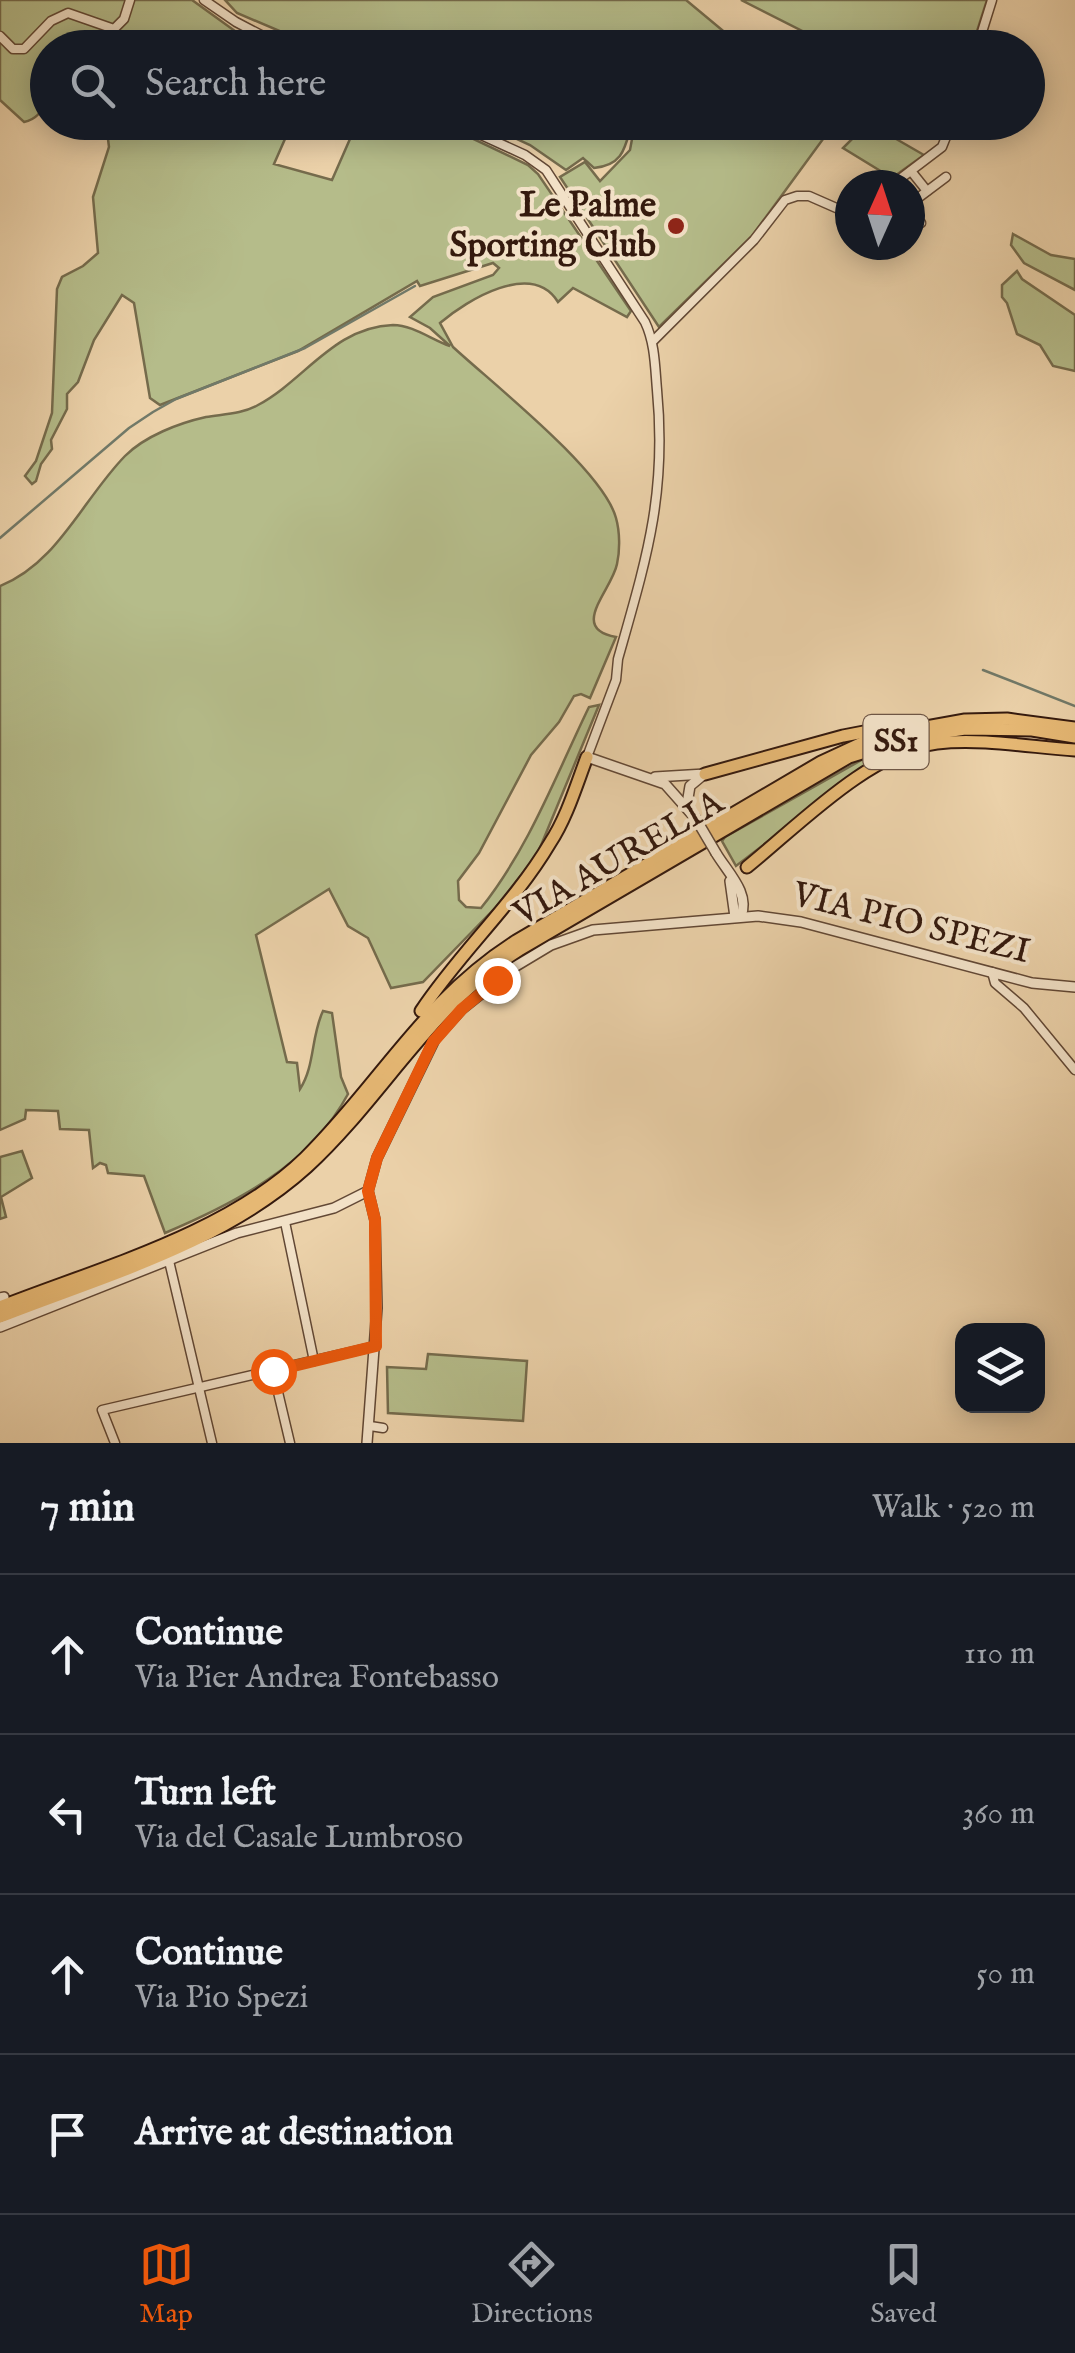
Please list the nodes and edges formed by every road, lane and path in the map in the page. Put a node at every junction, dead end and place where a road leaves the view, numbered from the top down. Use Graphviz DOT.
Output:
graph roads {
  1 [pos="130,0"];
  2 [pos="204,0"];
  3 [pos="992,0"];
  4 [pos="42,30"];
  5 [pos="250,30"];
  6 [pos="983,30"];
  7 [pos="0,36"];
  8 [pos="30,43"];
  9 [pos="492,140"];
  10 [pos="945,140"];
  11 [pos="911,170"];
  12 [pos="946,177"];
  13 [pos="925,188"];
  14 [pos="927,191"];
  15 [pos="835,207"];
  16 [pos="652,340"];
  17 [pos="944,723"];
  18 [pos="1075,728"];
  19 [pos="1075,736"];
  20 [pos="1075,750"];
  21 [pos="587,757"];
  22 [pos="705,774"];
  23 [pos="647,777"];
  24 [pos="688,806"];
  25 [pos="746,867"];
  26 [pos="725,869"];
  27 [pos="744,897"];
  28 [pos="730,901"];
  29 [pos="738,916"];
  30 [pos="776,916"];
  31 [pos="714,918"];
  32 [pos="992,972"];
  33 [pos="1075,987"];
  34 [pos="398,1049"];
  35 [pos="1075,1070"];
  36 [pos="368,1191"];
  37 [pos="284,1222"];
  38 [pos="170,1261"];
  39 [pos="1,1301"];
  40 [pos="0,1317"];
  41 [pos="0,1328"];
  42 [pos="376,1346"];
  43 [pos="314,1361"];
  44 [pos="273,1371"];
  45 [pos="199,1387"];
  46 [pos="370,1426"];
  47 [pos="384,1428"];
  48 [pos="115,1443"];
  49 [pos="212,1443"];
  50 [pos="290,1443"];
  51 [pos="367,1443"];
  1 -- 4 [label="street"];
  2 -- 5 [label="street"];
  3 -- 6 [label="street"];
  7 -- 8 [label="street"];
  9 -- 16 [label="street"];
  10 -- 11 [label="street"];
  12 -- 14 [label="street"];
  13 -- 14 [label="street"];
  15 -- 16 [label="street"];
  16 -- 21 [label="street"];
  17 -- 18 [label="highway, VIA AURELIA / SS1"];
  17 -- 22 [label="highway"];
  17 -- 34 [label="highway, VIA AURELIA / SS1"];
  19 -- 40 [label="highway, VIA AURELIA / SS1"];
  20 -- 25 [label="highway"];
  21 -- 23 [label="street"];
  21 -- 34 [label="highway"];
  22 -- 23 [label="street"];
  22 -- 24 [label="street"];
  23 -- 24 [label="street"];
  24 -- 26 [label="street, bridge"];
  25 -- 26 [label="street"];
  25 -- 27 [label="street"];
  26 -- 27 [label="street"];
  26 -- 28 [label="street"];
  27 -- 29 [label="street"];
  27 -- 30 [label="street"];
  28 -- 29 [label="street"];
  28 -- 31 [label="street"];
  29 -- 30 [label="street, VIA PIO SPEZI"];
  29 -- 31 [label="street, VIA PIO SPEZI"];
  30 -- 32 [label="street, VIA PIO SPEZI"];
  31 -- 36 [label="street, VIA PIO SPEZI"];
  32 -- 33 [label="street, VIA PIO SPEZI"];
  32 -- 35 [label="street"];
  34 -- 39 [label="highway, VIA AURELIA / SS1"];
  36 -- 37 [label="street"];
  36 -- 42 [label="street"];
  37 -- 38 [label="street"];
  37 -- 43 [label="street"];
  38 -- 41 [label="street"];
  38 -- 45 [label="street"];
  42 -- 43 [label="street"];
  42 -- 46 [label="street"];
  43 -- 44 [label="street"];
  44 -- 45 [label="street"];
  44 -- 50 [label="street"];
  45 -- 48 [label="street"];
  45 -- 49 [label="street"];
  46 -- 47 [label="street"];
  46 -- 51 [label="street"];
}
